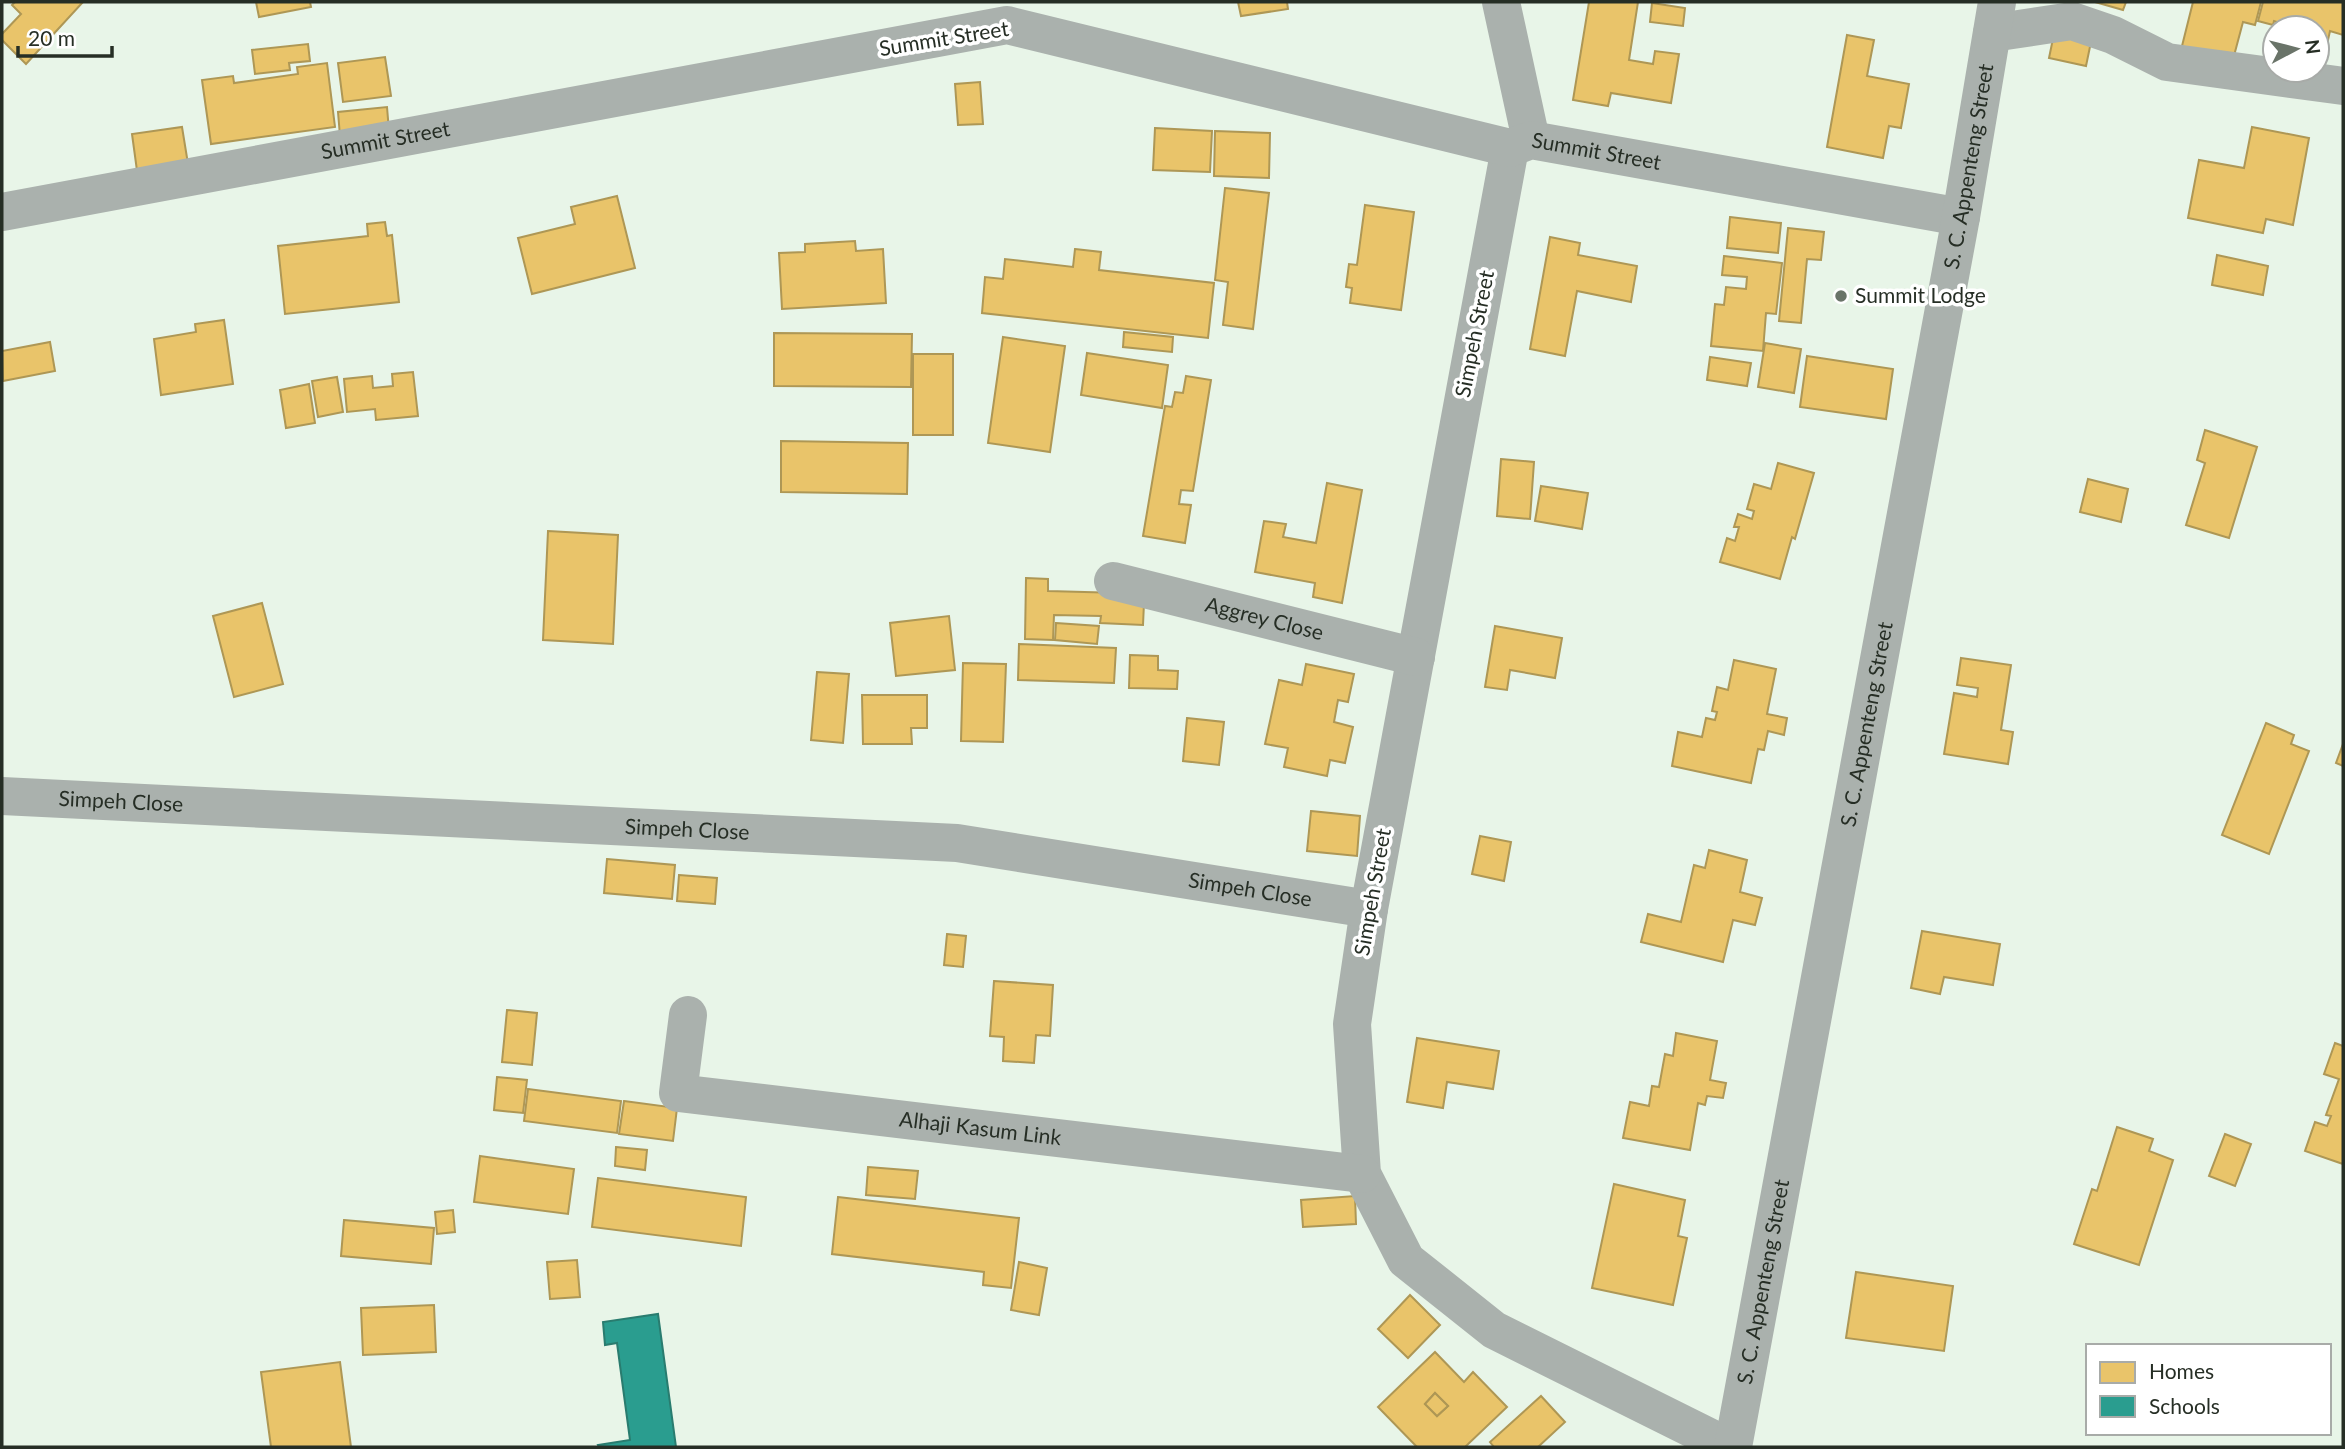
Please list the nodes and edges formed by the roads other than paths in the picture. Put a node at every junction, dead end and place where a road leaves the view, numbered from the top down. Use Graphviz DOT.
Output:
graph roads {
  1 [pos="1501,2"];
  2 [pos="1004,14"];
  3 [pos="1994,18"];
  4 [pos="2343,86"];
  5 [pos="1520,144"];
  6 [pos="2,212"];
  7 [pos="1961,217"];
  8 [pos="1113,581"];
  9 [pos="1416,657"];
  10 [pos="2,796"];
  11 [pos="1369,909"];
  12 [pos="688,1015"];
  13 [pos="1362,1174"];
  14 [pos="1731,1447"];
  1 -- 5 [label="street"];
  2 -- 5 [label="street, Summit Street"];
  2 -- 6 [label="street, Summit Street"];
  3 -- 4 [label="street"];
  3 -- 7 [label="street, S. C. Appenteng Street"];
  5 -- 7 [label="street, Summit Street"];
  5 -- 9 [label="street, Simpeh Street"];
  7 -- 14 [label="street, S. C. Appenteng Street"];
  8 -- 9 [label="street, Aggrey Close"];
  9 -- 11 [label="street, Simpeh Street"];
  10 -- 11 [label="street, Simpeh Close"];
  11 -- 13 [label="street, Simpeh Street"];
  12 -- 13 [label="street, Alhaji Kasum Link"];
  13 -- 14 [label="street, Simpeh Street"];
}
